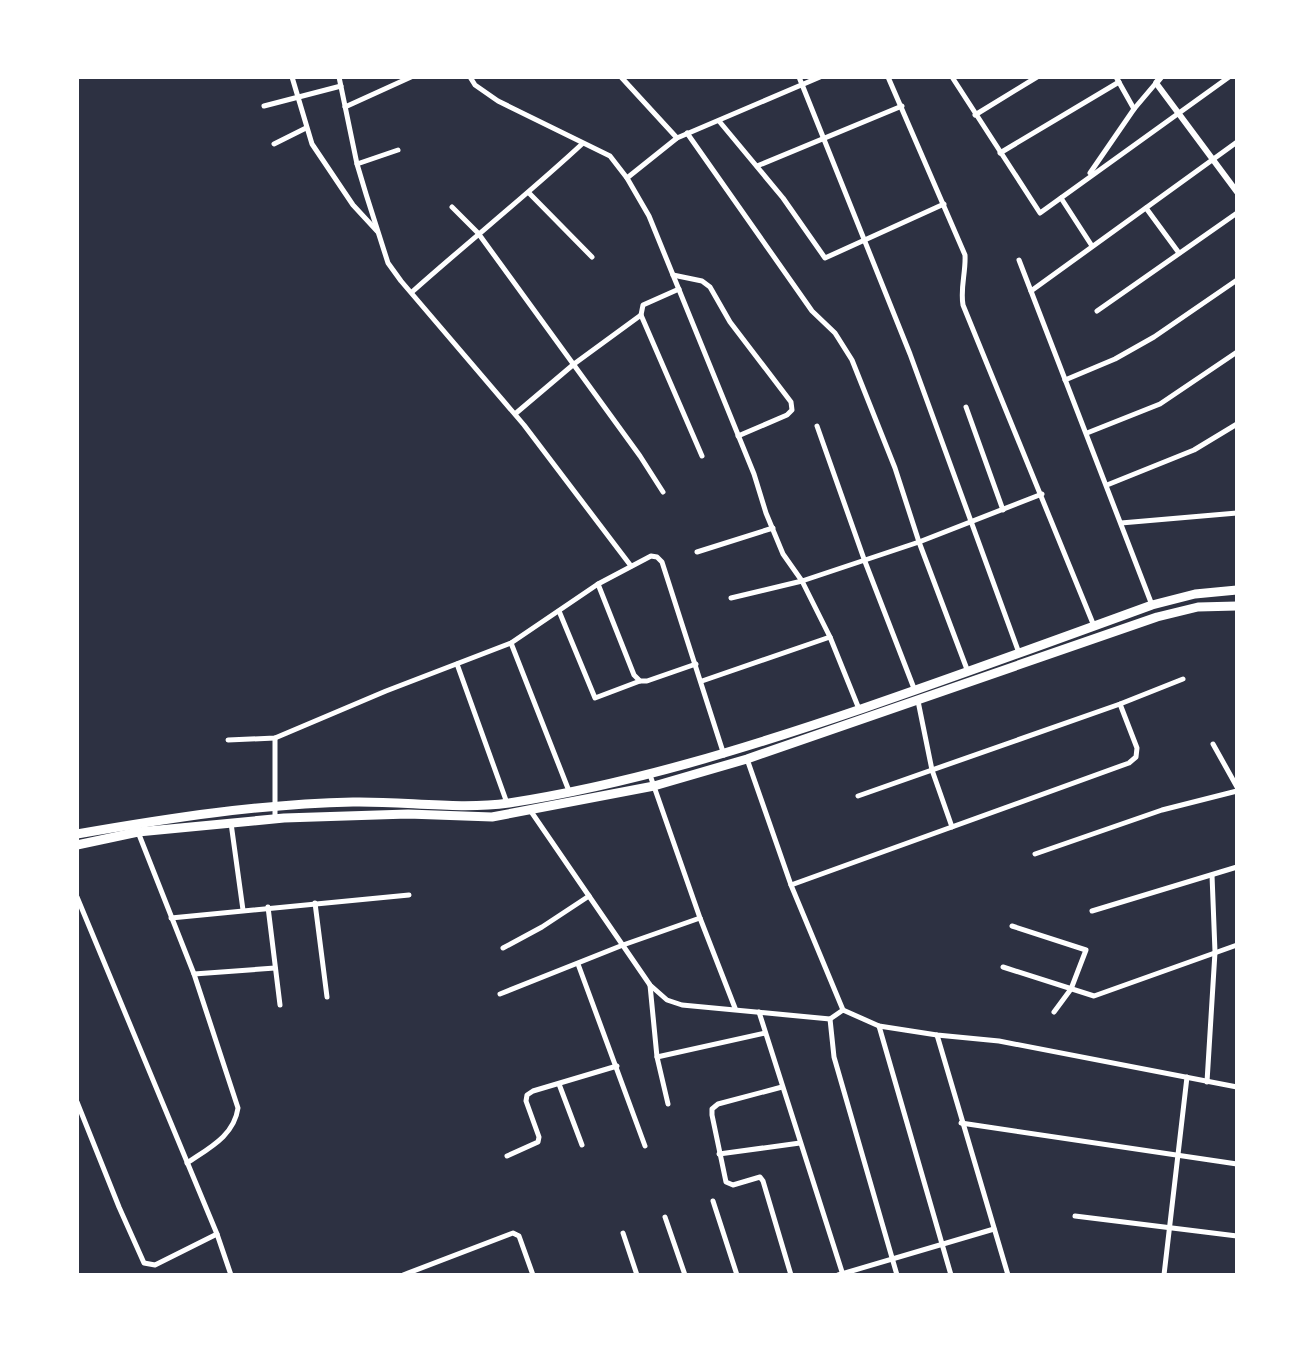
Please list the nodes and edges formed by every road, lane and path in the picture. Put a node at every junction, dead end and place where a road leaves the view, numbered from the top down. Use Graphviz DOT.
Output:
graph roads {
  1 [pos="292,77"];
  2 [pos="339,77"];
  3 [pos="411,77"];
  4 [pos="470,77"];
  5 [pos="621,77"];
  6 [pos="799,77"];
  7 [pos="820,77"];
  8 [pos="888,77"];
  9 [pos="952,77"];
  10 [pos="1037,77"];
  11 [pos="1229,77"];
  12 [pos="1118,80"];
  13 [pos="1158,80"];
  14 [pos="803,85"];
  15 [pos="341,86"];
  16 [pos="297,98"];
  17 [pos="264,106"];
  18 [pos="902,106"];
  19 [pos="345,107"];
  20 [pos="1134,109"];
  21 [pos="1179,113"];
  22 [pos="975,116"];
  23 [pos="719,121"];
  24 [pos="306,128"];
  25 [pos="687,132"];
  26 [pos="677,138"];
  27 [pos="823,139"];
  28 [pos="1237,142"];
  29 [pos="274,144"];
  30 [pos="582,144"];
  31 [pos="398,150"];
  32 [pos="1000,153"];
  33 [pos="1213,159"];
  34 [pos="357,163"];
  35 [pos="757,166"];
  36 [pos="627,178"];
  37 [pos="1086,178"];
  38 [pos="1237,192"];
  39 [pos="529,193"];
  40 [pos="1061,198"];
  41 [pos="944,204"];
  42 [pos="452,207"];
  43 [pos="1146,208"];
  44 [pos="1237,212"];
  45 [pos="379,233"];
  46 [pos="478,233"];
  47 [pos="863,241"];
  48 [pos="1092,246"];
  49 [pos="1179,253"];
  50 [pos="592,257"];
  51 [pos="1020,260"];
  52 [pos="673,275"];
  53 [pos="1237,280"];
  54 [pos="679,289"];
  55 [pos="1031,291"];
  56 [pos="412,292"];
  57 [pos="1097,311"];
  58 [pos="641,314"];
  59 [pos="1237,352"];
  60 [pos="574,364"];
  61 [pos="1065,380"];
  62 [pos="967,407"];
  63 [pos="515,415"];
  64 [pos="1237,424"];
  65 [pos="817,426"];
  66 [pos="1087,433"];
  67 [pos="738,436"];
  68 [pos="702,456"];
  69 [pos="1107,485"];
  70 [pos="663,492"];
  71 [pos="1042,494"];
  72 [pos="1003,510"];
  73 [pos="1237,513"];
  74 [pos="971,522"];
  75 [pos="1121,523"];
  76 [pos="772,528"];
  77 [pos="919,542"];
  78 [pos="697,552"];
  79 [pos="864,559"];
  80 [pos="631,566"];
  81 [pos="802,581"];
  82 [pos="597,584"];
  83 [pos="1237,590"];
  84 [pos="730,598"];
  85 [pos="1152,605"];
  86 [pos="1237,606"];
  87 [pos="559,611"];
  88 [pos="1094,626"];
  89 [pos="830,637"];
  90 [pos="511,643"];
  91 [pos="1019,653"];
  92 [pos="457,664"];
  93 [pos="696,664"];
  94 [pos="968,671"];
  95 [pos="1183,679"];
  96 [pos="640,681"];
  97 [pos="702,681"];
  98 [pos="915,691"];
  99 [pos="918,701"];
  100 [pos="1120,704"];
  101 [pos="859,709"];
  102 [pos="275,738"];
  103 [pos="228,740"];
  104 [pos="1213,744"];
  105 [pos="724,755"];
  106 [pos="747,760"];
  107 [pos="932,770"];
  108 [pos="650,775"];
  109 [pos="654,786"];
  110 [pos="1237,789"];
  111 [pos="569,791"];
  112 [pos="858,796"];
  113 [pos="507,803"];
  114 [pos="275,805"];
  115 [pos="530,810"];
  116 [pos="275,819"];
  117 [pos="231,823"];
  118 [pos="952,827"];
  119 [pos="138,832"];
  120 [pos="77,834"];
  121 [pos="77,845"];
  122 [pos="1035,854"];
  123 [pos="1237,867"];
  124 [pos="1212,875"];
  125 [pos="791,885"];
  126 [pos="409,895"];
  127 [pos="589,896"];
  128 [pos="77,897"];
  129 [pos="315,903"];
  130 [pos="268,907"];
  131 [pos="243,911"];
  132 [pos="1092,911"];
  133 [pos="171,918"];
  134 [pos="700,918"];
  135 [pos="1012,926"];
  136 [pos="623,945"];
  137 [pos="1237,945"];
  138 [pos="503,948"];
  139 [pos="1215,952"];
  140 [pos="578,964"];
  141 [pos="1003,967"];
  142 [pos="275,968"];
  143 [pos="194,974"];
  144 [pos="650,985"];
  145 [pos="1071,989"];
  146 [pos="499,994"];
  147 [pos="327,997"];
  148 [pos="280,1005"];
  149 [pos="735,1008"];
  150 [pos="843,1010"];
  151 [pos="1054,1012"];
  152 [pos="758,1013"];
  153 [pos="830,1019"];
  154 [pos="879,1026"];
  155 [pos="765,1033"];
  156 [pos="937,1035"];
  157 [pos="657,1057"];
  158 [pos="617,1066"];
  159 [pos="1187,1077"];
  160 [pos="1207,1082"];
  161 [pos="559,1084"];
  162 [pos="782,1087"];
  163 [pos="1237,1087"];
  164 [pos="77,1102"];
  165 [pos="668,1104"];
  166 [pos="961,1123"];
  167 [pos="800,1143"];
  168 [pos="582,1144"];
  169 [pos="646,1146"];
  170 [pos="719,1154"];
  171 [pos="507,1156"];
  172 [pos="1177,1156"];
  173 [pos="187,1163"];
  174 [pos="1237,1164"];
  175 [pos="713,1201"];
  176 [pos="1075,1216"];
  177 [pos="666,1217"];
  178 [pos="1169,1227"];
  179 [pos="994,1229"];
  180 [pos="623,1233"];
  181 [pos="217,1234"];
  182 [pos="1237,1236"];
  183 [pos="942,1243"];
  184 [pos="892,1259"];
  185 [pos="425,1267"];
  186 [pos="231,1275"];
  187 [pos="403,1275"];
  188 [pos="429,1275"];
  189 [pos="533,1275"];
  190 [pos="636,1275"];
  191 [pos="685,1275"];
  192 [pos="737,1275"];
  193 [pos="791,1275"];
  194 [pos="841,1275"];
  195 [pos="897,1275"];
  196 [pos="951,1275"];
  197 [pos="1008,1275"];
  198 [pos="1164,1275"];
  1 -- 16 [label="street"];
  2 -- 15 [label="street"];
  3 -- 19 [label="street"];
  4 -- 30 [label="street"];
  5 -- 26 [label="street"];
  6 -- 14 [label="street"];
  7 -- 14 [label="street"];
  8 -- 18 [label="street"];
  9 -- 22 [label="street"];
  10 -- 22 [label="street"];
  11 -- 21 [label="street"];
  12 -- 20 [label="street"];
  12 -- 32 [label="street"];
  13 -- 20 [label="street"];
  13 -- 21 [label="street"];
  14 -- 23 [label="street"];
  14 -- 27 [label="street"];
  15 -- 16 [label="street"];
  15 -- 19 [label="street"];
  16 -- 17 [label="street"];
  16 -- 24 [label="street"];
  18 -- 27 [label="street"];
  18 -- 41 [label="street"];
  19 -- 34 [label="street"];
  20 -- 37 [label="street"];
  21 -- 33 [label="street"];
  21 -- 37 [label="street"];
  22 -- 32 [label="street"];
  23 -- 25 [label="street"];
  23 -- 35 [label="street"];
  24 -- 29 [label="street"];
  24 -- 45 [label="street"];
  25 -- 26 [label="street"];
  25 -- 77 [label="street"];
  26 -- 36 [label="street"];
  27 -- 35 [label="street"];
  27 -- 47 [label="street"];
  28 -- 33 [label="street"];
  30 -- 36 [label="street"];
  30 -- 39 [label="street"];
  31 -- 34 [label="street"];
  32 -- 40 [label="street"];
  33 -- 38 [label="street"];
  33 -- 43 [label="street"];
  34 -- 45 [label="street"];
  35 -- 47 [label="street"];
  36 -- 52 [label="street"];
  37 -- 40 [label="street"];
  39 -- 46 [label="street"];
  39 -- 50 [label="street"];
  40 -- 48 [label="street"];
  41 -- 47 [label="street"];
  41 -- 71 [label="street"];
  42 -- 46 [label="street"];
  43 -- 48 [label="street"];
  43 -- 49 [label="street"];
  44 -- 49 [label="street"];
  45 -- 56 [label="street"];
  46 -- 56 [label="street"];
  46 -- 60 [label="street"];
  47 -- 74 [label="street"];
  48 -- 55 [label="street"];
  49 -- 57 [label="street"];
  51 -- 55 [label="street"];
  52 -- 54 [label="street"];
  52 -- 67 [label="street"];
  53 -- 61 [label="street"];
  54 -- 58 [label="street"];
  54 -- 67 [label="street"];
  55 -- 61 [label="street"];
  56 -- 63 [label="street"];
  58 -- 60 [label="street"];
  58 -- 68 [label="street"];
  59 -- 66 [label="street"];
  60 -- 63 [label="street"];
  60 -- 70 [label="street"];
  61 -- 66 [label="street"];
  62 -- 72 [label="street"];
  63 -- 80 [label="street"];
  64 -- 69 [label="street"];
  65 -- 79 [label="street"];
  66 -- 69 [label="street"];
  67 -- 76 [label="street"];
  69 -- 75 [label="street"];
  71 -- 72 [label="street"];
  71 -- 88 [label="street"];
  72 -- 74 [label="street"];
  73 -- 75 [label="street"];
  74 -- 77 [label="street"];
  74 -- 91 [label="street"];
  75 -- 85 [label="street"];
  76 -- 78 [label="street"];
  76 -- 81 [label="street"];
  77 -- 79 [label="street"];
  77 -- 94 [label="street"];
  79 -- 81 [label="street"];
  79 -- 98 [label="street"];
  80 -- 82 [label="street"];
  80 -- 93 [label="street"];
  81 -- 84 [label="street"];
  81 -- 89 [label="street"];
  82 -- 87 [label="street"];
  82 -- 96 [label="street"];
  83 -- 85 [label="highway"];
  85 -- 88 [label="highway"];
  86 -- 99 [label="highway"];
  87 -- 90 [label="street"];
  87 -- 96 [label="street"];
  88 -- 91 [label="highway"];
  89 -- 97 [label="street"];
  89 -- 101 [label="street"];
  90 -- 92 [label="street"];
  90 -- 111 [label="street"];
  91 -- 94 [label="highway"];
  92 -- 102 [label="street"];
  92 -- 113 [label="street"];
  93 -- 96 [label="street"];
  93 -- 97 [label="street"];
  94 -- 98 [label="highway"];
  95 -- 100 [label="street"];
  97 -- 105 [label="street"];
  98 -- 101 [label="highway"];
  99 -- 106 [label="highway"];
  99 -- 107 [label="street"];
  100 -- 107 [label="street"];
  100 -- 118 [label="street"];
  101 -- 105 [label="highway"];
  102 -- 103 [label="street"];
  102 -- 114 [label="street"];
  104 -- 110 [label="street"];
  105 -- 108 [label="highway"];
  106 -- 109 [label="highway"];
  106 -- 125 [label="street"];
  107 -- 112 [label="street"];
  107 -- 118 [label="street"];
  108 -- 109 [label="street"];
  108 -- 111 [label="highway"];
  109 -- 115 [label="highway"];
  109 -- 134 [label="street"];
  110 -- 122 [label="street"];
  111 -- 113 [label="highway"];
  113 -- 114 [label="highway"];
  114 -- 116 [label="street"];
  114 -- 120 [label="highway"];
  115 -- 116 [label="highway"];
  115 -- 127 [label="street"];
  116 -- 117 [label="highway"];
  117 -- 119 [label="highway"];
  117 -- 131 [label="street"];
  118 -- 125 [label="street"];
  119 -- 121 [label="highway"];
  119 -- 133 [label="street"];
  123 -- 124 [label="street"];
  124 -- 132 [label="street"];
  124 -- 139 [label="street"];
  125 -- 150 [label="street"];
  126 -- 129 [label="street"];
  127 -- 136 [label="street"];
  127 -- 138 [label="street"];
  128 -- 173 [label="street"];
  129 -- 130 [label="street"];
  129 -- 147 [label="street"];
  130 -- 131 [label="street"];
  130 -- 142 [label="street"];
  131 -- 133 [label="street"];
  133 -- 143 [label="street"];
  134 -- 136 [label="street"];
  134 -- 149 [label="street"];
  135 -- 145 [label="street"];
  136 -- 140 [label="street"];
  136 -- 144 [label="street"];
  137 -- 139 [label="street"];
  139 -- 145 [label="street"];
  139 -- 160 [label="street"];
  140 -- 146 [label="street"];
  140 -- 158 [label="street"];
  141 -- 145 [label="street"];
  142 -- 143 [label="street"];
  142 -- 148 [label="street"];
  143 -- 173 [label="street"];
  144 -- 149 [label="street"];
  144 -- 157 [label="street"];
  145 -- 151 [label="street"];
  149 -- 152 [label="street"];
  150 -- 153 [label="street"];
  150 -- 154 [label="street"];
  152 -- 153 [label="street"];
  152 -- 155 [label="street"];
  153 -- 184 [label="street"];
  154 -- 156 [label="street"];
  154 -- 183 [label="street"];
  155 -- 157 [label="street"];
  155 -- 162 [label="street"];
  156 -- 159 [label="street"];
  156 -- 166 [label="street"];
  157 -- 165 [label="street"];
  158 -- 161 [label="street"];
  158 -- 169 [label="street"];
  159 -- 160 [label="street"];
  159 -- 172 [label="street"];
  160 -- 163 [label="street"];
  161 -- 168 [label="street"];
  161 -- 171 [label="street"];
  162 -- 167 [label="street"];
  162 -- 170 [label="street"];
  164 -- 181 [label="street"];
  166 -- 172 [label="street"];
  166 -- 179 [label="street"];
  167 -- 170 [label="street"];
  167 -- 194 [label="street"];
  170 -- 193 [label="street"];
  172 -- 174 [label="street"];
  172 -- 178 [label="street"];
  173 -- 181 [label="street"];
  175 -- 192 [label="street"];
  176 -- 178 [label="street"];
  177 -- 191 [label="street"];
  178 -- 182 [label="street"];
  178 -- 198 [label="street"];
  179 -- 183 [label="street"];
  179 -- 197 [label="street"];
  180 -- 190 [label="street"];
  181 -- 186 [label="street"];
  183 -- 184 [label="street"];
  183 -- 196 [label="street"];
  184 -- 194 [label="street"];
  184 -- 195 [label="street"];
  185 -- 187 [label="street"];
  185 -- 188 [label="street"];
  185 -- 189 [label="street"];
}
